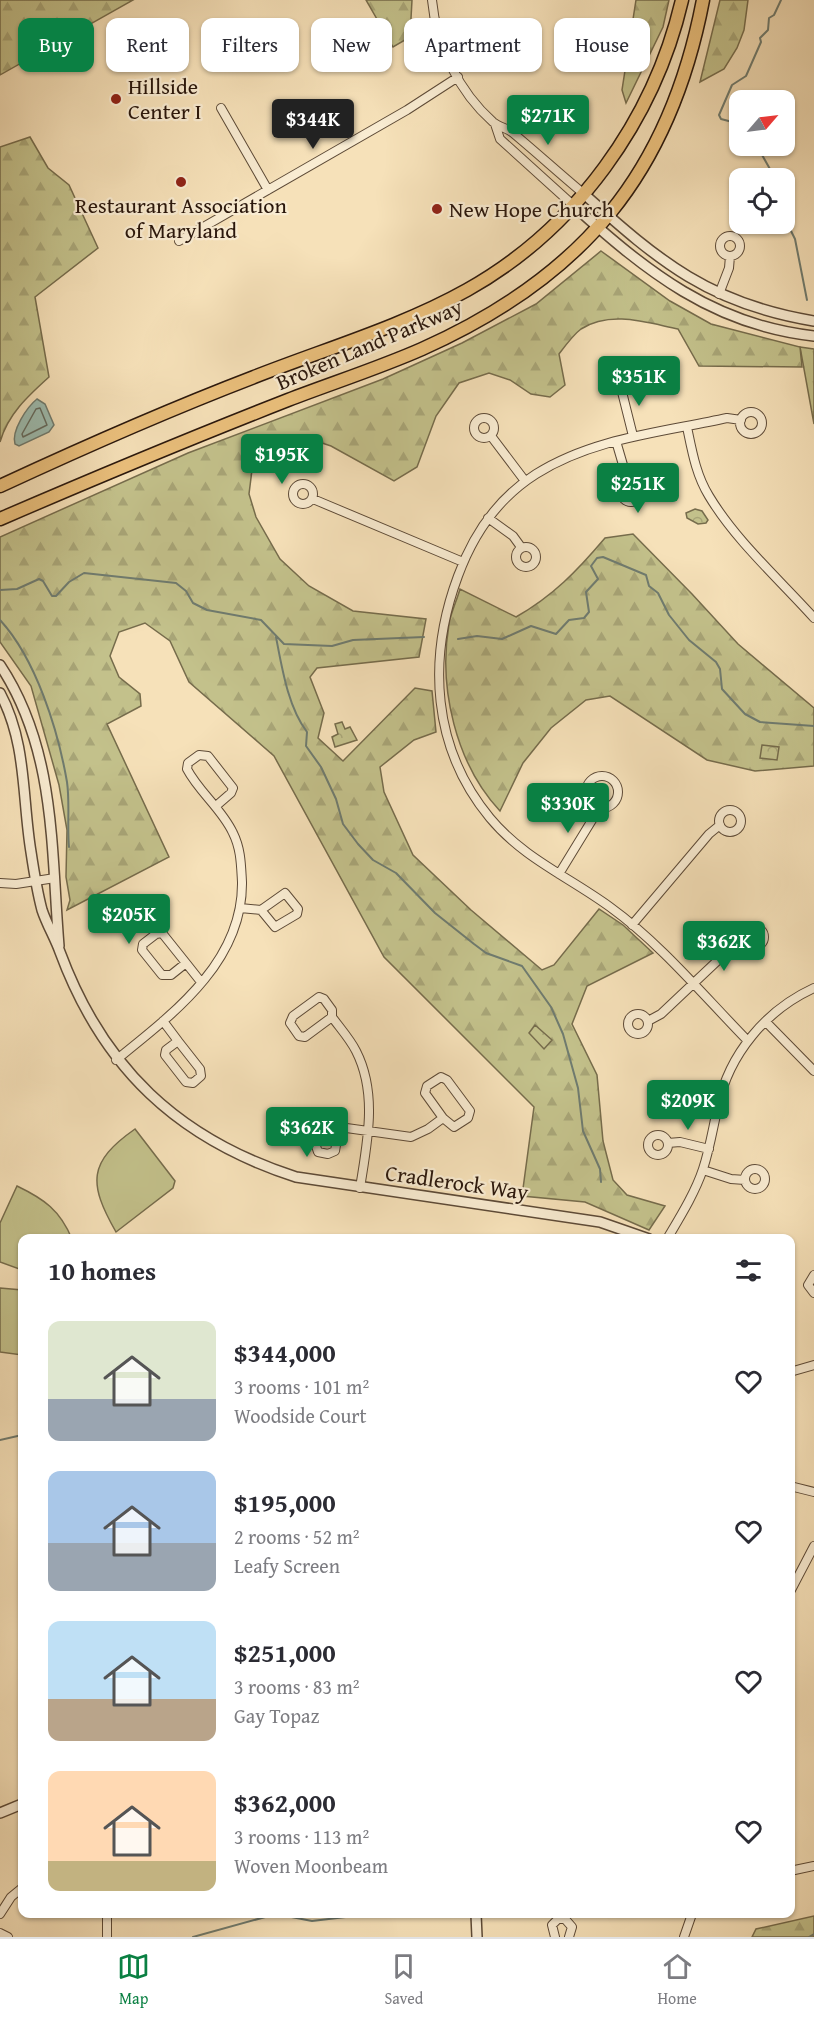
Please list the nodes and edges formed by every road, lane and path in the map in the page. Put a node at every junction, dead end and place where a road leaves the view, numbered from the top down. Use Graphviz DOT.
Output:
graph roads {
  1 [pos="432,0"];
  2 [pos="682,0"];
  3 [pos="703,0"];
  4 [pos="458,77"];
  5 [pos="221,108"];
  6 [pos="495,124"];
  7 [pos="268,190"];
  8 [pos="584,194"];
  9 [pos="574,206"];
  10 [pos="609,216"];
  11 [pos="598,228"];
  12 [pos="179,241"];
  13 [pos="730,256"];
  14 [pos="718,294"];
  15 [pos="814,321"];
  16 [pos="814,336"];
  17 [pos="620,384"];
  18 [pos="741,420"];
  19 [pos="687,427"];
  20 [pos="491,436"];
  21 [pos="633,436"];
  22 [pos="616,441"];
  23 [pos="525,481"];
  24 [pos="628,482"];
  25 [pos="0,486"];
  26 [pos="313,499"];
  27 [pos="488,518"];
  28 [pos="0,519"];
  29 [pos="521,547"];
  30 [pos="463,562"];
  31 [pos="814,618"];
  32 [pos="0,664"];
  33 [pos="0,693"];
  34 [pos="216,806"];
  35 [pos="600,807"];
  36 [pos="720,825"];
  37 [pos="559,874"];
  38 [pos="55,878"];
  39 [pos="36,880"];
  40 [pos="0,883"];
  41 [pos="240,909"];
  42 [pos="261,910"];
  43 [pos="632,925"];
  44 [pos="744,941"];
  45 [pos="60,951"];
  46 [pos="186,963"];
  47 [pos="201,982"];
  48 [pos="693,984"];
  49 [pos="814,988"];
  50 [pos="332,1017"];
  51 [pos="163,1021"];
  52 [pos="648,1021"];
  53 [pos="766,1022"];
  54 [pos="178,1041"];
  55 [pos="747,1041"];
  56 [pos="116,1060"];
  57 [pos="814,1071"];
  58 [pos="443,1118"];
  59 [pos="339,1127"];
  60 [pos="368,1132"];
  61 [pos="668,1143"];
  62 [pos="709,1149"];
  63 [pos="703,1170"];
  64 [pos="746,1180"];
  65 [pos="360,1188"];
  66 [pos="634,1234"];
  67 [pos="670,1234"];
  68 [pos="814,1275"];
  69 [pos="814,1293"];
  70 [pos="814,1365"];
  71 [pos="795,1371"];
  72 [pos="795,1487"];
  73 [pos="814,1492"];
  74 [pos="814,1546"];
  75 [pos="795,1582"];
  76 [pos="18,1806"];
  77 [pos="0,1813"];
  78 [pos="814,1866"];
  79 [pos="795,1870"];
  80 [pos="18,1891"];
  81 [pos="0,1914"];
  82 [pos="107,1918"];
  83 [pos="476,1918"];
  84 [pos="561,1918"];
  85 [pos="567,1918"];
  86 [pos="691,1918"];
  87 [pos="0,1933"];
  88 [pos="8,1937"];
  89 [pos="107,1937"];
  90 [pos="477,1937"];
  91 [pos="555,1937"];
  92 [pos="568,1937"];
  93 [pos="684,1937"];
  1 -- 4 [label="street"];
  2 -- 8 [label="main road, Broken Land Parkway"];
  3 -- 10 [label="main road, Broken Land Parkway"];
  4 -- 6 [label="street"];
  4 -- 7 [label="street"];
  5 -- 7 [label="street"];
  6 -- 8 [label="street"];
  6 -- 9 [label="street"];
  7 -- 12 [label="street"];
  8 -- 9 [label="main road, Broken Land Parkway"];
  8 -- 10 [label="street"];
  9 -- 11 [label="street"];
  9 -- 25 [label="main road, Broken Land Parkway"];
  10 -- 11 [label="main road, Broken Land Parkway"];
  10 -- 14 [label="street"];
  11 -- 16 [label="street"];
  11 -- 28 [label="main road, Broken Land Parkway"];
  13 -- 14 [label="street"];
  14 -- 15 [label="street"];
  17 -- 21 [label="street"];
  18 -- 19 [label="street"];
  19 -- 21 [label="street"];
  19 -- 31 [label="street"];
  20 -- 23 [label="street"];
  21 -- 22 [label="street"];
  22 -- 23 [label="street"];
  22 -- 24 [label="street"];
  23 -- 27 [label="street"];
  26 -- 30 [label="street"];
  27 -- 29 [label="street"];
  27 -- 30 [label="street"];
  30 -- 37 [label="street"];
  32 -- 38 [label="street"];
  33 -- 39 [label="street"];
  34 -- 34 [label="street"];
  34 -- 41 [label="street"];
  35 -- 35 [label="street"];
  35 -- 37 [label="street"];
  36 -- 43 [label="street"];
  37 -- 43 [label="street"];
  38 -- 39 [label="street"];
  38 -- 45 [label="street"];
  39 -- 40 [label="street"];
  39 -- 45 [label="street"];
  41 -- 42 [label="street"];
  41 -- 47 [label="street"];
  42 -- 42 [label="street"];
  43 -- 48 [label="street"];
  44 -- 48 [label="street"];
  45 -- 56 [label="street, Cradlerock Way"];
  46 -- 46 [label="street"];
  46 -- 47 [label="street"];
  47 -- 51 [label="street"];
  48 -- 52 [label="street"];
  48 -- 55 [label="street"];
  49 -- 53 [label="street"];
  50 -- 50 [label="street"];
  50 -- 60 [label="street"];
  51 -- 54 [label="street"];
  51 -- 56 [label="street"];
  53 -- 55 [label="street"];
  53 -- 57 [label="street"];
  54 -- 54 [label="street"];
  55 -- 62 [label="street"];
  56 -- 65 [label="street, Cradlerock Way"];
  58 -- 58 [label="street"];
  58 -- 60 [label="street"];
  59 -- 60 [label="street"];
  60 -- 65 [label="street"];
  61 -- 62 [label="street"];
  62 -- 63 [label="street"];
  63 -- 64 [label="street"];
  63 -- 67 [label="street"];
  65 -- 66 [label="street, Cradlerock Way"];
  68 -- 69 [label="street"];
  70 -- 71 [label="street"];
  72 -- 73 [label="street"];
  74 -- 75 [label="street"];
  76 -- 77 [label="street"];
  78 -- 79 [label="street"];
  80 -- 81 [label="street"];
  82 -- 89 [label="street"];
  83 -- 90 [label="street"];
  84 -- 91 [label="street"];
  85 -- 92 [label="street"];
  86 -- 93 [label="street"];
  87 -- 88 [label="street"];
}
